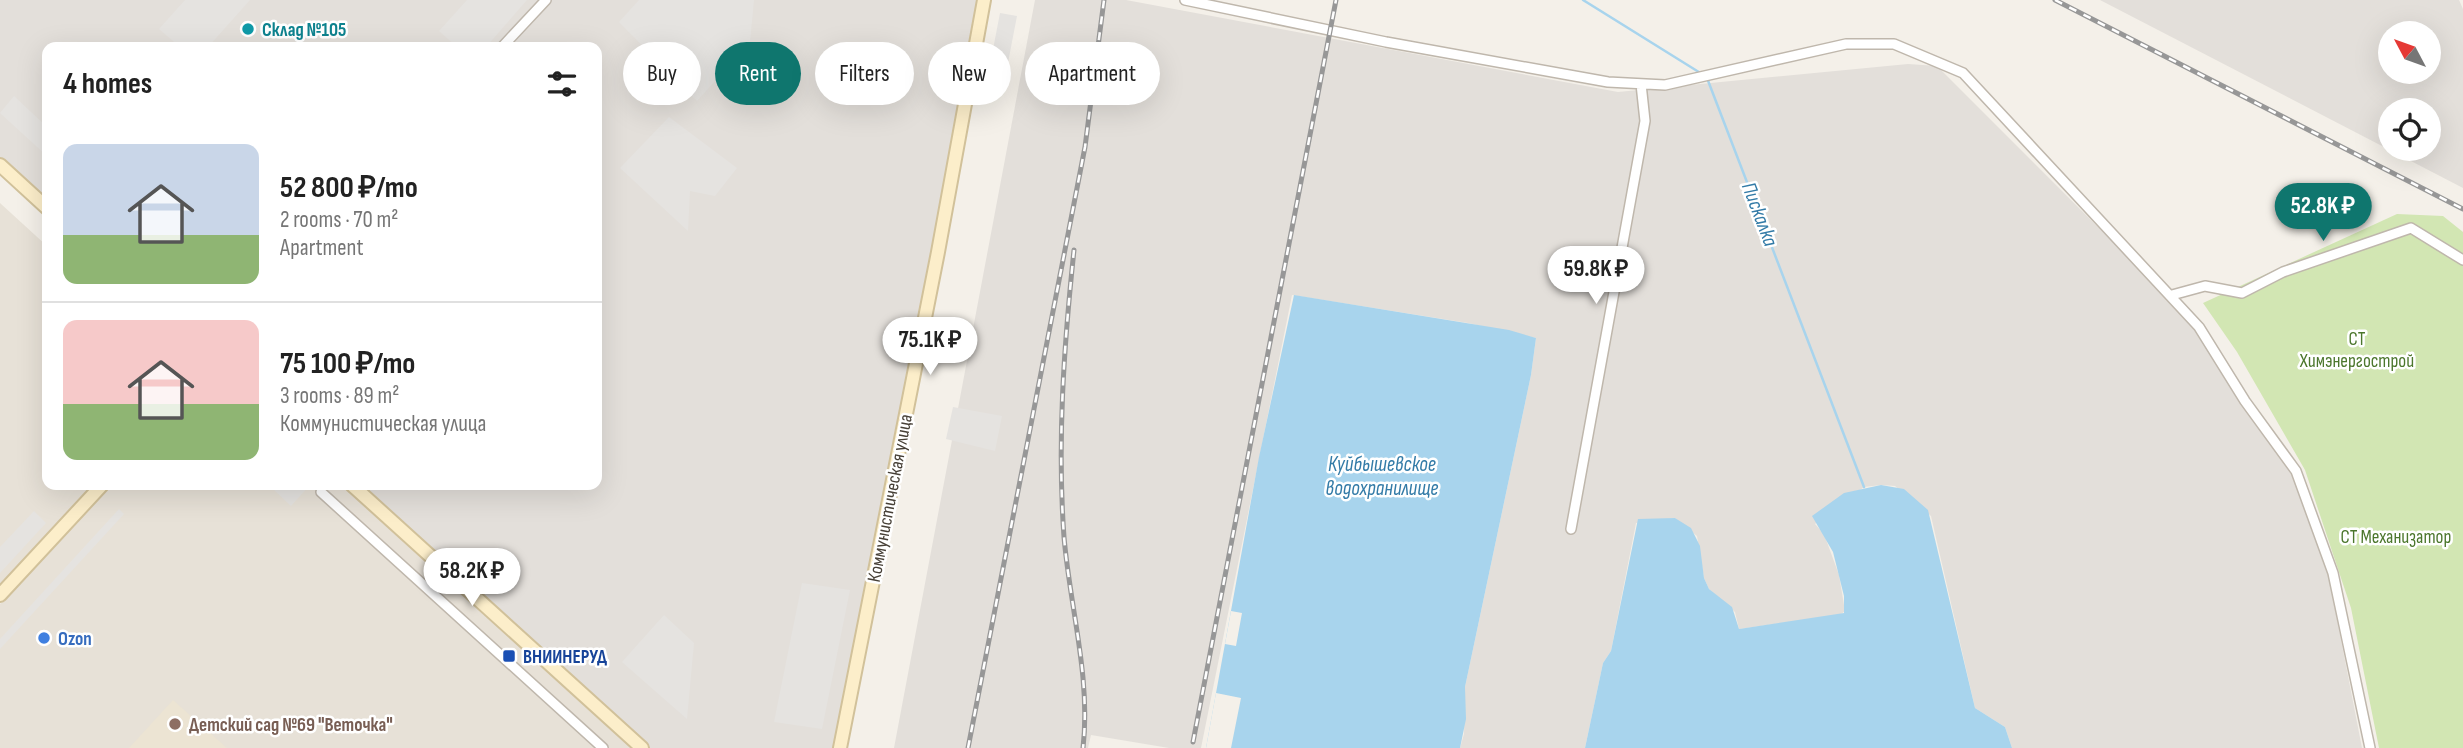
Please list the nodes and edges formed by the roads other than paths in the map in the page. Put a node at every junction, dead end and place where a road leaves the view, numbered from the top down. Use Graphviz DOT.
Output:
graph roads {
  1 [pos="546,0"];
  2 [pos="984,0"];
  3 [pos="1185,0"];
  4 [pos="507,42"];
  5 [pos="1641,84"];
  6 [pos="0,165"];
  7 [pos="42,203"];
  8 [pos="2463,260"];
  9 [pos="2172,295"];
  10 [pos="97,490"];
  11 [pos="358,490"];
  12 [pos="321,492"];
  13 [pos="1571,529"];
  14 [pos="0,595"];
  15 [pos="603,748"];
  16 [pos="642,748"];
  17 [pos="840,748"];
  18 [pos="2370,748"];
  1 -- 4 [label="street"];
  2 -- 17 [label="main road, Коммунистическая улица"];
  3 -- 5 [label="street"];
  5 -- 9 [label="street"];
  5 -- 13 [label="street"];
  6 -- 7 [label="main road"];
  8 -- 9 [label="street"];
  9 -- 18 [label="street"];
  10 -- 14 [label="main road"];
  11 -- 16 [label="main road"];
  12 -- 15 [label="street"];
}
